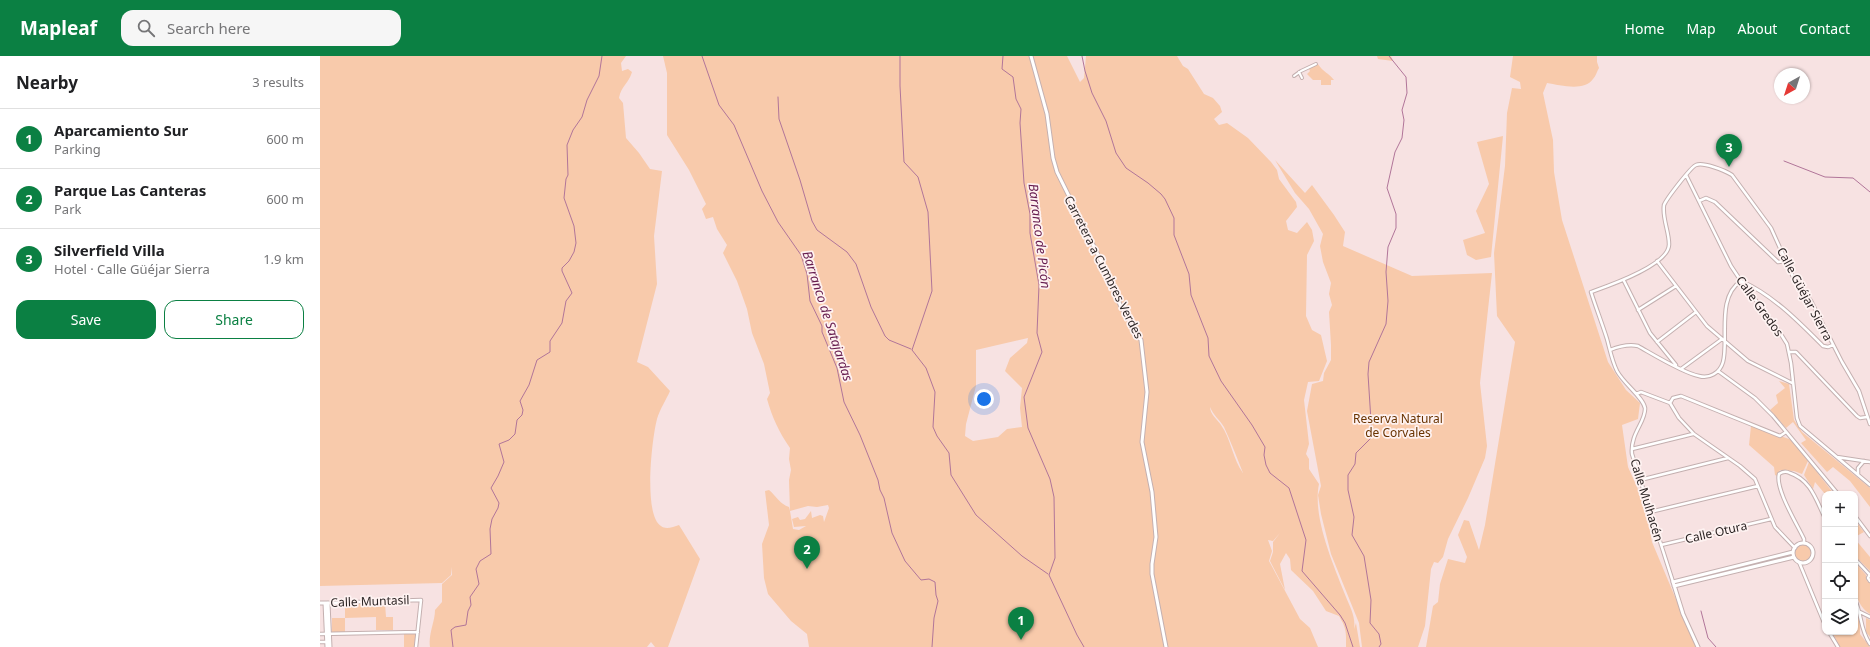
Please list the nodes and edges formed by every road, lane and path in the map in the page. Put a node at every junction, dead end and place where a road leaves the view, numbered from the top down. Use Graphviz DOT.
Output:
graph roads {
  1 [pos="1031,56"];
  2 [pos="1316,64"];
  3 [pos="1299,72"];
  4 [pos="1294,76"];
  5 [pos="1302,78"];
  6 [pos="1686,175"];
  7 [pos="1700,200"];
  8 [pos="1657,261"];
  9 [pos="1786,261"];
  10 [pos="1624,281"];
  11 [pos="1741,281"];
  12 [pos="1676,286"];
  13 [pos="1638,310"];
  14 [pos="1696,312"];
  15 [pos="1723,340"];
  16 [pos="1657,342"];
  17 [pos="1833,345"];
  18 [pos="1610,350"];
  19 [pos="1790,352"];
  20 [pos="1677,366"];
  21 [pos="1681,369"];
  22 [pos="1718,371"];
  23 [pos="1792,376"];
  24 [pos="1783,378"];
  25 [pos="1793,383"];
  26 [pos="1636,394"];
  27 [pos="1670,403"];
  28 [pos="1867,417"];
  29 [pos="1870,424"];
  30 [pos="1786,432"];
  31 [pos="1694,434"];
  32 [pos="1632,449"];
  33 [pos="1836,456"];
  34 [pos="1728,458"];
  35 [pos="1865,461"];
  36 [pos="1870,462"];
  37 [pos="1858,475"];
  38 [pos="1640,480"];
  39 [pos="1870,485"];
  40 [pos="1758,486"];
  41 [pos="1835,491"];
  42 [pos="1650,512"];
  43 [pos="1822,512"];
  44 [pos="1771,519"];
  45 [pos="1858,520"];
  46 [pos="1870,536"];
  47 [pos="1804,543"];
  48 [pos="1661,545"];
  49 [pos="1794,550"];
  50 [pos="1794,557"];
  51 [pos="1799,562"];
  52 [pos="1858,562"];
  53 [pos="1757,563"];
  54 [pos="1870,574"];
  55 [pos="1705,576"];
  56 [pos="1870,581"];
  57 [pos="1673,582"];
  58 [pos="1674,586"];
  59 [pos="320,603"];
  60 [pos="326,603"];
  61 [pos="1858,607"];
  62 [pos="1860,612"];
  63 [pos="1870,617"];
  64 [pos="1822,618"];
  65 [pos="418,632"];
  66 [pos="320,634"];
  67 [pos="328,634"];
  68 [pos="1831,635"];
  69 [pos="320,642"];
  70 [pos="326,642"];
  71 [pos="1870,644"];
  72 [pos="326,647"];
  73 [pos="330,647"];
  74 [pos="416,647"];
  75 [pos="1166,647"];
  76 [pos="1698,647"];
  77 [pos="1838,647"];
  1 -- 75 [label="street, Carretera a Cumbres Verdes"];
  2 -- 3 [label="street"];
  3 -- 4 [label="street"];
  3 -- 5 [label="street"];
  6 -- 7 [label="street, Calle Gredos"];
  6 -- 8 [label="street"];
  6 -- 9 [label="street, Calle Güéjar Sierra"];
  7 -- 9 [label="street"];
  7 -- 11 [label="street, Calle Gredos"];
  8 -- 10 [label="street"];
  8 -- 12 [label="street"];
  9 -- 17 [label="street, Calle Güéjar Sierra"];
  10 -- 13 [label="street"];
  10 -- 18 [label="street, Calle Mulhacén"];
  11 -- 15 [label="street"];
  11 -- 17 [label="street"];
  11 -- 19 [label="street, Calle Gredos"];
  12 -- 13 [label="street"];
  12 -- 14 [label="street"];
  13 -- 16 [label="street"];
  14 -- 15 [label="street"];
  14 -- 16 [label="street"];
  15 -- 21 [label="street"];
  15 -- 22 [label="street"];
  15 -- 24 [label="street"];
  16 -- 20 [label="street"];
  17 -- 28 [label="street, Calle Güéjar Sierra"];
  18 -- 20 [label="street"];
  18 -- 26 [label="street, Calle Mulhacén"];
  19 -- 23 [label="street, Calle Gredos"];
  19 -- 28 [label="street"];
  20 -- 21 [label="street"];
  21 -- 22 [label="street"];
  22 -- 30 [label="street"];
  23 -- 24 [label="street"];
  23 -- 25 [label="street, Calle Gredos"];
  24 -- 25 [label="street"];
  25 -- 33 [label="street, Calle Gredos"];
  26 -- 27 [label="street"];
  26 -- 32 [label="street, Calle Mulhacén"];
  27 -- 30 [label="street"];
  27 -- 31 [label="street"];
  28 -- 29 [label="street, Calle Güéjar Sierra"];
  30 -- 41 [label="street"];
  31 -- 32 [label="street"];
  31 -- 34 [label="street"];
  32 -- 38 [label="street, Calle Mulhacén"];
  33 -- 35 [label="street"];
  33 -- 37 [label="street, Calle Gredos"];
  34 -- 38 [label="street"];
  34 -- 40 [label="street"];
  35 -- 36 [label="street"];
  35 -- 37 [label="street"];
  37 -- 39 [label="street, Calle Gredos"];
  38 -- 42 [label="street, Calle Mulhacén"];
  40 -- 42 [label="street"];
  40 -- 44 [label="street"];
  42 -- 48 [label="street, Calle Mulhacén"];
  43 -- 47 [label="street"];
  44 -- 48 [label="street, Calle Otura"];
  44 -- 49 [label="street"];
  45 -- 46 [label="street"];
  47 -- 49 [label="street"];
  47 -- 51 [label="street"];
  48 -- 57 [label="street, Calle Mulhacén"];
  49 -- 50 [label="street"];
  49 -- 53 [label="street"];
  50 -- 51 [label="street"];
  50 -- 53 [label="street"];
  51 -- 64 [label="street"];
  52 -- 54 [label="street"];
  53 -- 55 [label="street"];
  54 -- 56 [label="street"];
  55 -- 57 [label="street"];
  55 -- 58 [label="street"];
  57 -- 58 [label="street, Calle Mulhacén"];
  58 -- 76 [label="street, Calle Mulhacén"];
  59 -- 60 [label="street, Calle Muntasil"];
  60 -- 65 [label="street, Calle Muntasil"];
  60 -- 67 [label="street"];
  61 -- 62 [label="street"];
  62 -- 63 [label="street"];
  62 -- 71 [label="street"];
  65 -- 67 [label="street"];
  65 -- 74 [label="street"];
  66 -- 67 [label="street"];
  67 -- 70 [label="street"];
  67 -- 73 [label="street"];
  68 -- 77 [label="street"];
  69 -- 70 [label="street"];
  70 -- 72 [label="street"];
}
